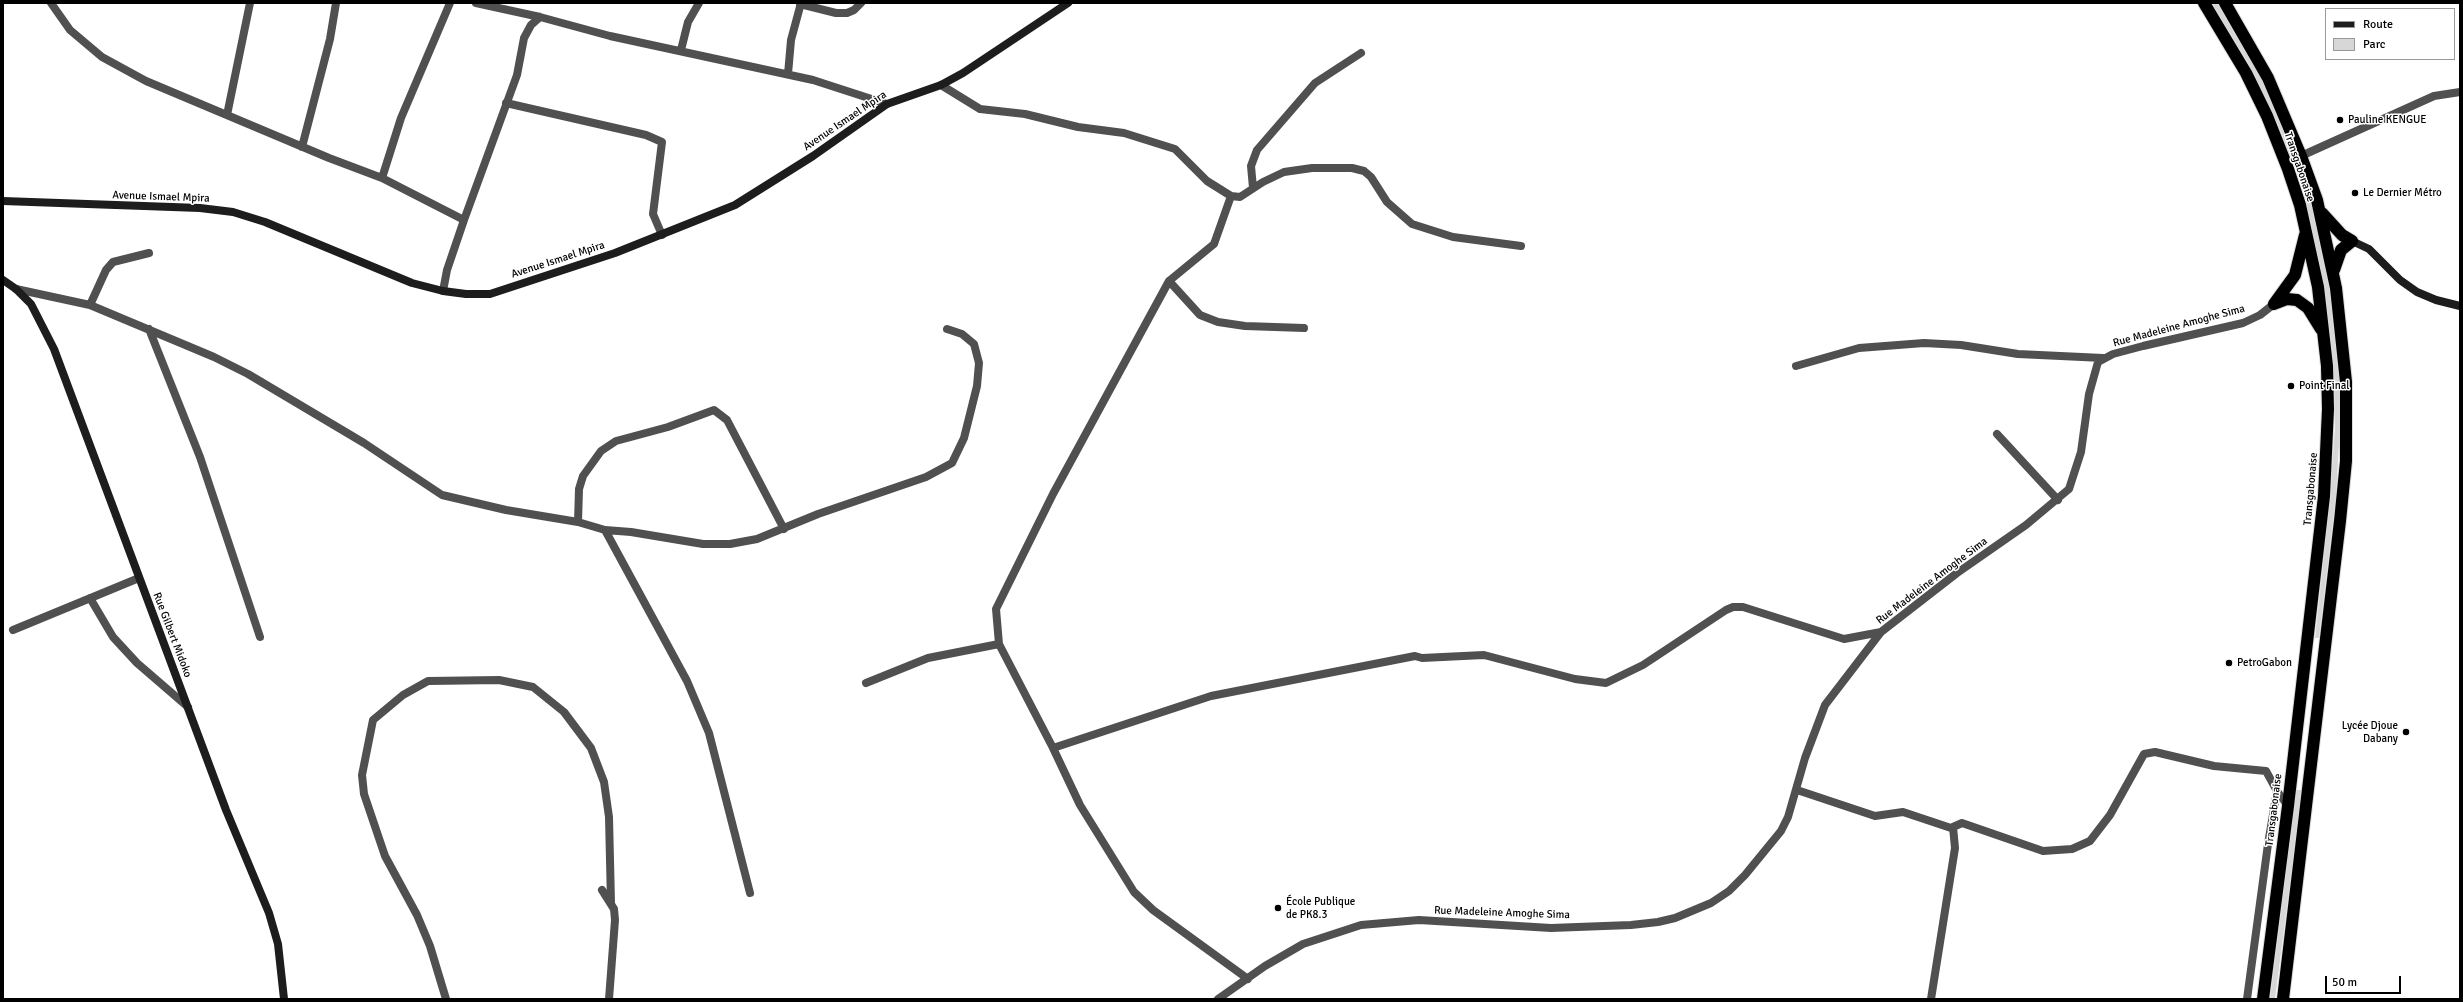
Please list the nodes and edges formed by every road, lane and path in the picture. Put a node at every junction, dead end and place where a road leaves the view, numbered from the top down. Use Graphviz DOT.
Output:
graph roads {
  1 [pos="51,3"];
  2 [pos="250,3"];
  3 [pos="336,3"];
  4 [pos="450,3"];
  5 [pos="476,3"];
  6 [pos="699,3"];
  7 [pos="861,3"];
  8 [pos="1068,3"];
  9 [pos="2204,3"];
  10 [pos="2225,3"];
  11 [pos="800,4"];
  12 [pos="540,17"];
  13 [pos="681,50"];
  14 [pos="1361,53"];
  15 [pos="788,74"];
  16 [pos="941,85"];
  17 [pos="2460,92"];
  18 [pos="506,103"];
  19 [pos="886,104"];
  20 [pos="227,116"];
  21 [pos="302,147"];
  22 [pos="2301,156"];
  23 [pos="382,178"];
  24 [pos="1253,188"];
  25 [pos="1231,196"];
  26 [pos="3,202"];
  27 [pos="2319,210"];
  28 [pos="464,220"];
  29 [pos="2306,230"];
  30 [pos="662,235"];
  31 [pos="2352,242"];
  32 [pos="1521,246"];
  33 [pos="149,253"];
  34 [pos="2333,274"];
  35 [pos="3,280"];
  36 [pos="1169,281"];
  37 [pos="16,289"];
  38 [pos="443,291"];
  39 [pos="2274,304"];
  40 [pos="90,305"];
  41 [pos="2460,306"];
  42 [pos="1304,328"];
  43 [pos="148,329"];
  44 [pos="946,329"];
  45 [pos="2324,336"];
  46 [pos="2104,358"];
  47 [pos="1796,366"];
  48 [pos="1997,434"];
  49 [pos="2058,500"];
  50 [pos="578,522"];
  51 [pos="784,529"];
  52 [pos="605,530"];
  53 [pos="139,578"];
  54 [pos="90,598"];
  55 [pos="13,630"];
  56 [pos="1881,632"];
  57 [pos="260,637"];
  58 [pos="999,644"];
  59 [pos="866,683"];
  60 [pos="188,707"];
  61 [pos="1053,748"];
  62 [pos="1797,790"];
  63 [pos="2277,791"];
  64 [pos="2288,806"];
  65 [pos="1951,828"];
  66 [pos="602,890"];
  67 [pos="750,893"];
  68 [pos="611,903"];
  69 [pos="2258,911"];
  70 [pos="2274,912"];
  71 [pos="1248,978"];
  72 [pos="284,999"];
  73 [pos="446,999"];
  74 [pos="609,999"];
  75 [pos="1218,999"];
  76 [pos="1931,999"];
  77 [pos="2247,999"];
  78 [pos="2263,999"];
  79 [pos="2283,999"];
  1 -- 20 [label="street"];
  2 -- 20 [label="street"];
  3 -- 21 [label="street"];
  4 -- 23 [label="street"];
  5 -- 12 [label="street"];
  6 -- 13 [label="street"];
  7 -- 11 [label="street"];
  8 -- 16 [label="main road, Avenue Ismael Mpira"];
  9 -- 29 [label="highway, Transgabonaise"];
  10 -- 22 [label="highway, Transgabonaise"];
  11 -- 15 [label="street"];
  12 -- 13 [label="street"];
  12 -- 18 [label="street"];
  13 -- 15 [label="street"];
  14 -- 24 [label="street"];
  15 -- 19 [label="street"];
  16 -- 19 [label="main road, Avenue Ismael Mpira"];
  16 -- 25 [label="street"];
  17 -- 22 [label="street"];
  18 -- 28 [label="street"];
  18 -- 30 [label="street"];
  19 -- 30 [label="main road, Avenue Ismael Mpira"];
  20 -- 21 [label="street"];
  21 -- 23 [label="street"];
  22 -- 27 [label="highway, Transgabonaise"];
  23 -- 28 [label="street"];
  24 -- 25 [label="street"];
  24 -- 32 [label="street"];
  25 -- 36 [label="street"];
  26 -- 38 [label="main road, Avenue Ismael Mpira"];
  27 -- 31 [label="highway"];
  27 -- 34 [label="highway, Transgabonaise"];
  28 -- 38 [label="street"];
  29 -- 39 [label="highway"];
  29 -- 45 [label="highway, Transgabonaise"];
  30 -- 38 [label="main road, Avenue Ismael Mpira"];
  31 -- 34 [label="highway"];
  31 -- 41 [label="main road"];
  33 -- 40 [label="street"];
  34 -- 79 [label="highway"];
  35 -- 37 [label="main road, Rue Gilbert Midoko"];
  36 -- 42 [label="street"];
  36 -- 58 [label="street"];
  37 -- 40 [label="street"];
  37 -- 53 [label="main road, Rue Gilbert Midoko"];
  39 -- 45 [label="highway"];
  39 -- 46 [label="street, Rue Madeleine Amoghe Sima"];
  40 -- 43 [label="street"];
  43 -- 50 [label="street"];
  43 -- 57 [label="street"];
  44 -- 51 [label="street"];
  45 -- 64 [label="highway, Transgabonaise"];
  46 -- 47 [label="street"];
  46 -- 49 [label="street, Rue Madeleine Amoghe Sima"];
  48 -- 49 [label="street"];
  49 -- 56 [label="street, Rue Madeleine Amoghe Sima"];
  50 -- 51 [label="street"];
  50 -- 52 [label="street"];
  51 -- 52 [label="street"];
  52 -- 67 [label="street"];
  53 -- 54 [label="street"];
  53 -- 60 [label="main road, Rue Gilbert Midoko"];
  54 -- 55 [label="street"];
  54 -- 60 [label="street"];
  56 -- 61 [label="street"];
  56 -- 62 [label="street, Rue Madeleine Amoghe Sima"];
  58 -- 59 [label="street"];
  58 -- 61 [label="street"];
  60 -- 72 [label="main road, Rue Gilbert Midoko"];
  61 -- 71 [label="street"];
  62 -- 65 [label="street"];
  62 -- 71 [label="street, Rue Madeleine Amoghe Sima"];
  63 -- 64 [label="street"];
  63 -- 65 [label="street"];
  63 -- 69 [label="street"];
  64 -- 70 [label="highway, Transgabonaise"];
  65 -- 76 [label="street"];
  66 -- 68 [label="street"];
  68 -- 73 [label="street"];
  68 -- 74 [label="street"];
  69 -- 70 [label="street"];
  69 -- 77 [label="street"];
  70 -- 78 [label="highway, Transgabonaise"];
  71 -- 75 [label="street, Rue Madeleine Amoghe Sima"];
}
